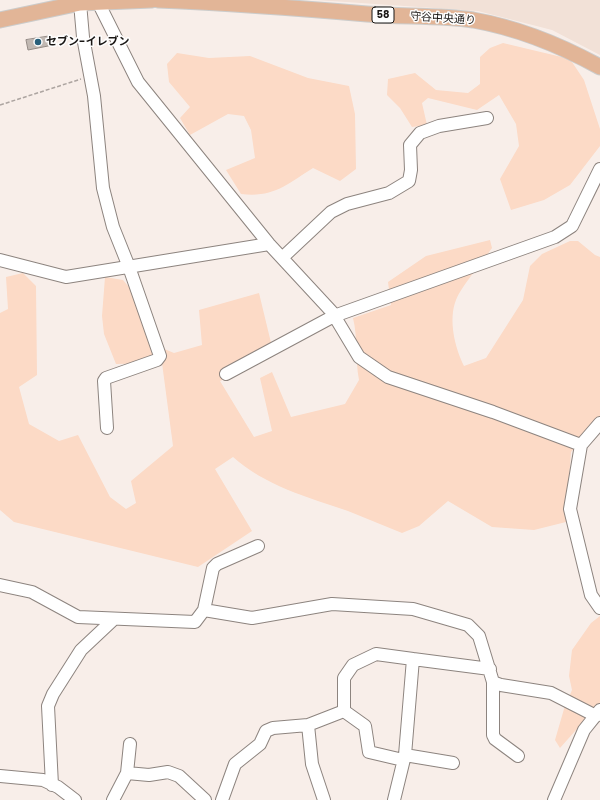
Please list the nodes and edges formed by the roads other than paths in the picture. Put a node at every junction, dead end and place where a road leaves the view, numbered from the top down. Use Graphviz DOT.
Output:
graph roads {
  1 [pos="152,0"];
  2 [pos="158,0"];
  3 [pos="80,2"];
  4 [pos="98,2"];
  5 [pos="0,20"];
  6 [pos="600,67"];
  7 [pos="487,118"];
  8 [pos="600,169"];
  9 [pos="269,244"];
  10 [pos="282,258"];
  11 [pos="0,260"];
  12 [pos="129,267"];
  13 [pos="334,316"];
  14 [pos="226,374"];
  15 [pos="600,423"];
  16 [pos="107,428"];
  17 [pos="581,445"];
  18 [pos="258,546"];
  19 [pos="0,585"];
  20 [pos="600,608"];
  21 [pos="204,610"];
  22 [pos="114,618"];
  23 [pos="413,659"];
  24 [pos="490,669"];
  25 [pos="493,682"];
  26 [pos="344,710"];
  27 [pos="598,713"];
  28 [pos="308,725"];
  29 [pos="130,744"];
  30 [pos="518,756"];
  31 [pos="404,758"];
  32 [pos="453,763"];
  33 [pos="127,773"];
  34 [pos="0,776"];
  35 [pos="52,785"];
  36 [pos="75,800"];
  37 [pos="114,800"];
  38 [pos="205,800"];
  39 [pos="222,800"];
  40 [pos="324,800"];
  41 [pos="394,800"];
  42 [pos="554,800"];
  1 -- 4 [label="main road"];
  2 -- 6 [label="main road, 守谷中央通り / 58"];
  3 -- 4 [label="main road"];
  3 -- 5 [label="main road"];
  3 -- 12 [label="street"];
  4 -- 9 [label="street"];
  7 -- 10 [label="street"];
  8 -- 13 [label="street"];
  9 -- 10 [label="street"];
  9 -- 12 [label="street"];
  10 -- 13 [label="street"];
  11 -- 12 [label="street"];
  12 -- 16 [label="street"];
  13 -- 14 [label="street"];
  13 -- 17 [label="street"];
  15 -- 17 [label="street"];
  17 -- 20 [label="street"];
  18 -- 21 [label="street"];
  19 -- 22 [label="street"];
  21 -- 22 [label="street"];
  21 -- 24 [label="street"];
  22 -- 35 [label="street"];
  23 -- 24 [label="street"];
  23 -- 26 [label="street"];
  23 -- 31 [label="street"];
  24 -- 25 [label="street"];
  25 -- 27 [label="street"];
  25 -- 30 [label="street"];
  26 -- 28 [label="street"];
  26 -- 31 [label="street"];
  27 -- 42 [label="street"];
  28 -- 39 [label="street"];
  28 -- 40 [label="street"];
  29 -- 33 [label="street"];
  31 -- 32 [label="street"];
  31 -- 41 [label="street"];
  33 -- 37 [label="street"];
  33 -- 38 [label="street"];
  34 -- 35 [label="street"];
  35 -- 36 [label="street"];
}
